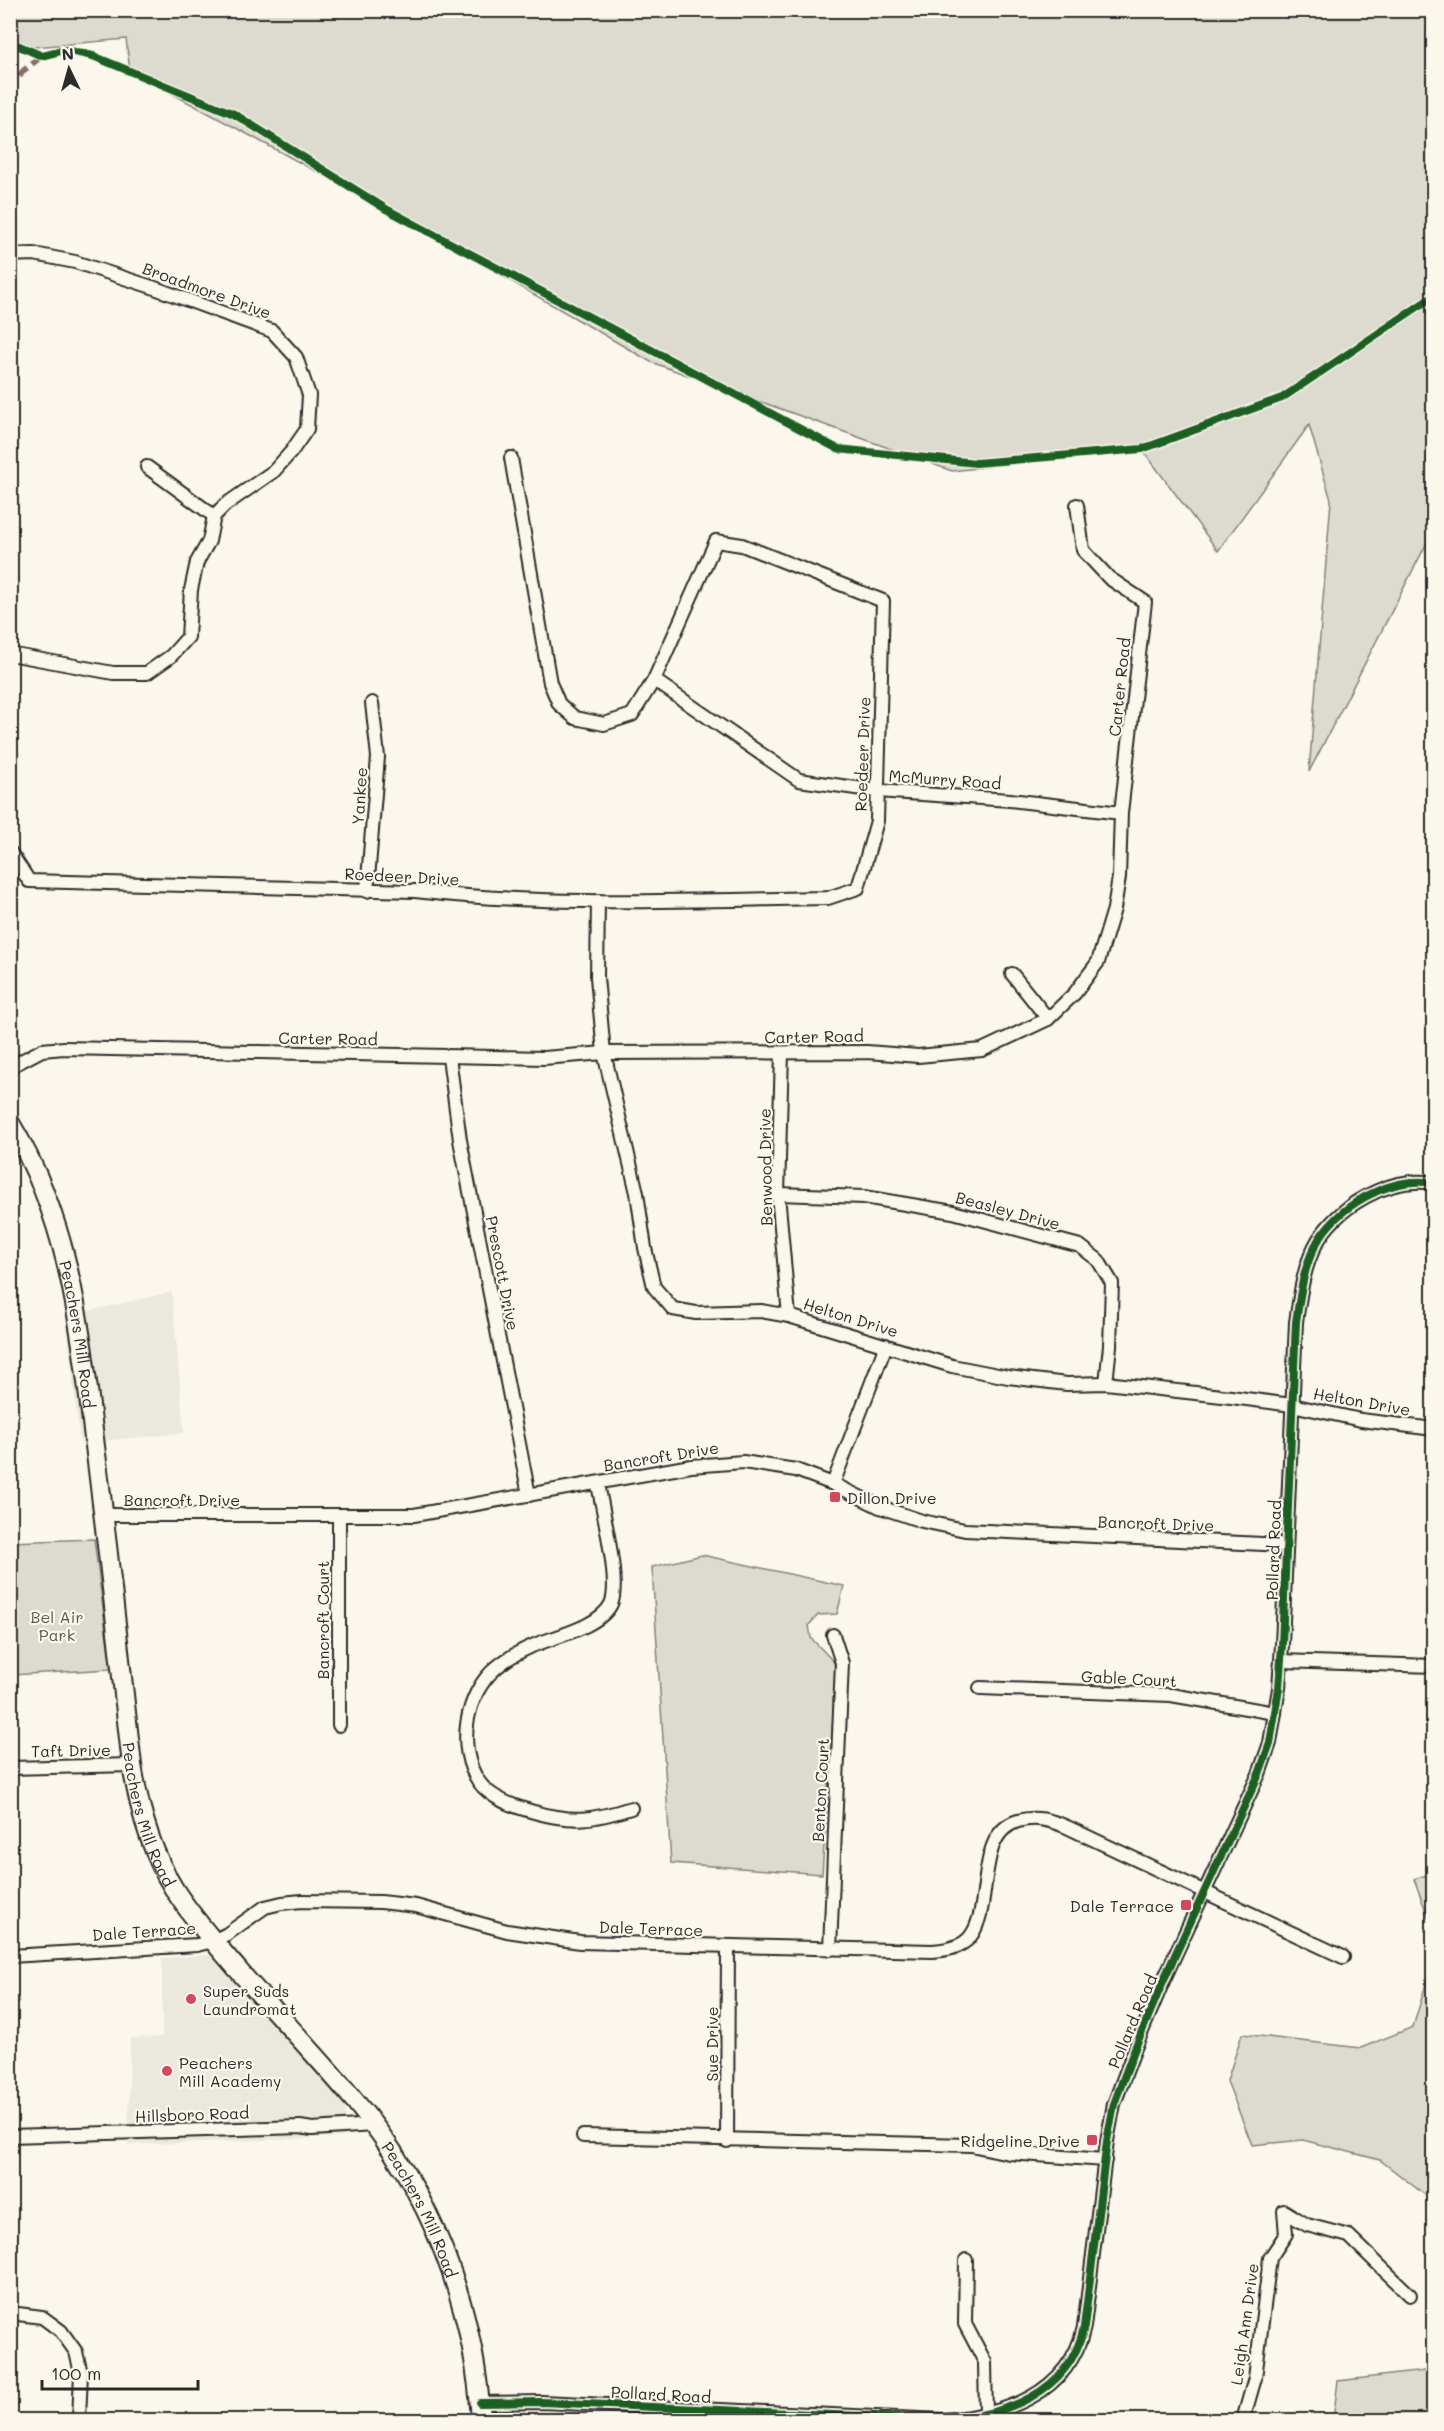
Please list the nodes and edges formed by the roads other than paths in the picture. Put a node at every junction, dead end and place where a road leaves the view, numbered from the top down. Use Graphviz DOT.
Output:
graph roads {
  1 [pos="10,255"];
  2 [pos="511,458"];
  3 [pos="147,467"];
  4 [pos="1077,506"];
  5 [pos="214,516"];
  6 [pos="10,654"];
  7 [pos="654,680"];
  8 [pos="372,703"];
  9 [pos="877,791"];
  10 [pos="1121,813"];
  11 [pos="10,852"];
  12 [pos="367,891"];
  13 [pos="598,901"];
  14 [pos="1012,974"];
  15 [pos="1048,1019"];
  16 [pos="603,1053"];
  17 [pos="782,1053"];
  18 [pos="449,1057"];
  19 [pos="10,1067"];
  20 [pos="10,1123"];
  21 [pos="1434,1183"];
  22 [pos="778,1194"];
  23 [pos="789,1316"];
  24 [pos="886,1345"];
  25 [pos="1106,1383"];
  26 [pos="1292,1405"];
  27 [pos="1434,1429"];
  28 [pos="598,1483"];
  29 [pos="833,1484"];
  30 [pos="528,1495"];
  31 [pos="104,1515"];
  32 [pos="339,1515"];
  33 [pos="1286,1545"];
  34 [pos="832,1635"];
  35 [pos="1281,1661"];
  36 [pos="1434,1666"];
  37 [pos="980,1688"];
  38 [pos="1275,1713"];
  39 [pos="339,1725"];
  40 [pos="132,1765"];
  41 [pos="10,1768"];
  42 [pos="631,1808"];
  43 [pos="1204,1890"];
  44 [pos="213,1941"];
  45 [pos="728,1947"];
  46 [pos="830,1949"];
  47 [pos="10,1956"];
  48 [pos="1343,1957"];
  49 [pos="374,2125"];
  50 [pos="10,2136"];
  51 [pos="583,2136"];
  52 [pos="727,2141"];
  53 [pos="1105,2160"];
  54 [pos="966,2260"];
  55 [pos="1410,2295"];
  56 [pos="10,2313"];
  57 [pos="481,2412"];
  58 [pos="986,2415"];
  59 [pos="897,2420"];
  60 [pos="79,2421"];
  61 [pos="1243,2421"];
  1 -- 5 [label="street, Broadmore Drive"];
  2 -- 7 [label="street, Roedeer Drive"];
  3 -- 5 [label="street"];
  4 -- 10 [label="street, Carter Road"];
  5 -- 6 [label="street"];
  7 -- 9 [label="street, McMurry Road"];
  7 -- 9 [label="street, Roedeer Drive"];
  8 -- 12 [label="street, Yankee"];
  9 -- 10 [label="street, McMurry Road"];
  9 -- 13 [label="street, Roedeer Drive"];
  10 -- 15 [label="street, Carter Road"];
  11 -- 12 [label="street, Roedeer Drive"];
  12 -- 13 [label="street, Roedeer Drive"];
  13 -- 16 [label="street, Helton Drive"];
  14 -- 15 [label="street"];
  15 -- 17 [label="street, Carter Road"];
  16 -- 17 [label="street, Carter Road"];
  16 -- 18 [label="street, Carter Road"];
  16 -- 23 [label="street, Helton Drive"];
  17 -- 22 [label="street, Benwood Drive"];
  18 -- 19 [label="street, Carter Road"];
  18 -- 30 [label="street, Prescott Drive"];
  20 -- 31 [label="main road, Peachers Mill Road"];
  21 -- 26 [label="street, Pollard Road"];
  22 -- 23 [label="street, Benwood Drive"];
  22 -- 25 [label="street, Beasley Drive"];
  23 -- 24 [label="street, Helton Drive"];
  24 -- 25 [label="street, Helton Drive"];
  24 -- 29 [label="street"];
  25 -- 26 [label="street, Helton Drive"];
  26 -- 27 [label="street, Helton Drive"];
  26 -- 33 [label="street, Pollard Road"];
  28 -- 29 [label="street, Bancroft Drive"];
  28 -- 30 [label="street, Bancroft Drive"];
  28 -- 42 [label="street"];
  29 -- 33 [label="street, Bancroft Drive"];
  30 -- 32 [label="street, Bancroft Drive"];
  31 -- 32 [label="street, Bancroft Drive"];
  31 -- 40 [label="main road, Peachers Mill Road"];
  32 -- 39 [label="street, Bancroft Court"];
  33 -- 35 [label="street, Pollard Road"];
  34 -- 46 [label="street, Benton Court"];
  35 -- 36 [label="street"];
  35 -- 38 [label="street, Pollard Road"];
  37 -- 38 [label="street, Gable Court"];
  38 -- 43 [label="street, Pollard Road"];
  40 -- 41 [label="street, Taft Drive"];
  40 -- 44 [label="main road, Peachers Mill Road"];
  43 -- 46 [label="street, Dale Terrace"];
  43 -- 48 [label="street, Dale Terrace"];
  43 -- 53 [label="street, Pollard Road"];
  44 -- 45 [label="street, Dale Terrace"];
  44 -- 47 [label="street, Dale Terrace"];
  44 -- 49 [label="main road, Peachers Mill Road"];
  45 -- 46 [label="street, Dale Terrace"];
  45 -- 52 [label="street, Sue Drive"];
  49 -- 50 [label="street, Hillsboro Road"];
  49 -- 57 [label="main road, Peachers Mill Road"];
  51 -- 52 [label="street"];
  52 -- 53 [label="street"];
  53 -- 58 [label="street, Pollard Road"];
  54 -- 58 [label="street"];
  55 -- 61 [label="street, Leigh Ann Drive"];
  56 -- 60 [label="street"];
  57 -- 59 [label="street, Pollard Road"];
  58 -- 59 [label="street, Pollard Road"];
}
